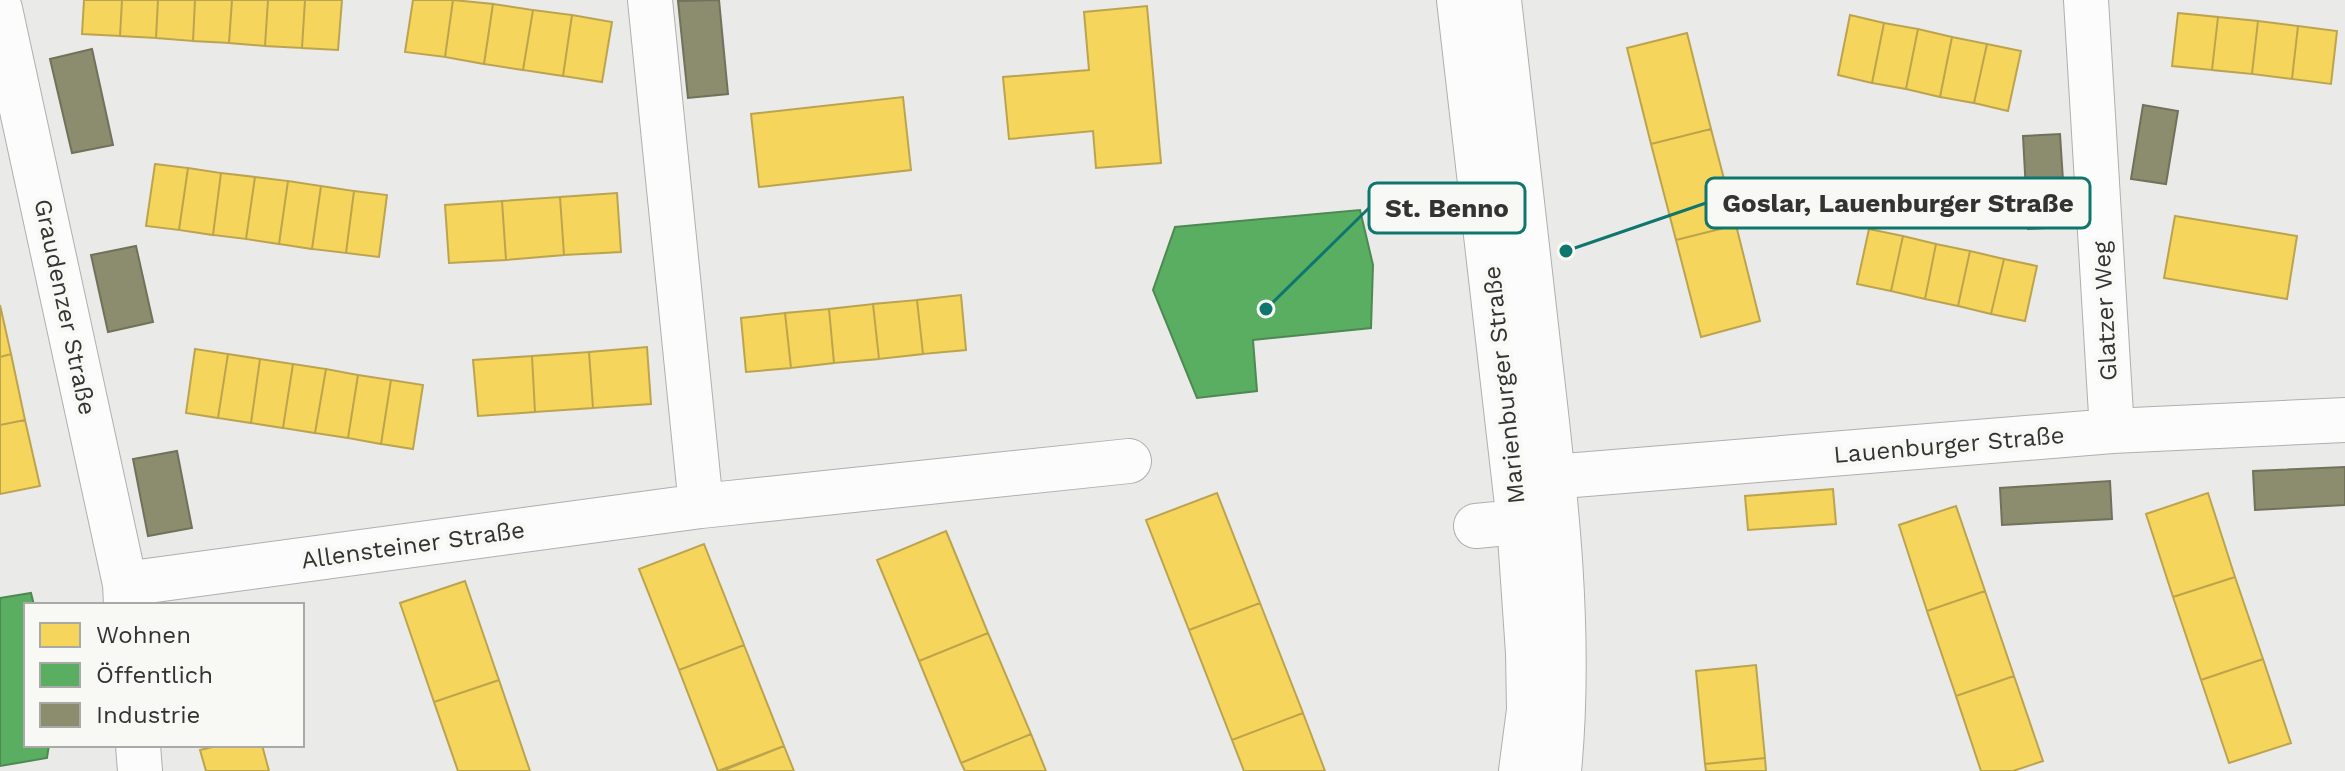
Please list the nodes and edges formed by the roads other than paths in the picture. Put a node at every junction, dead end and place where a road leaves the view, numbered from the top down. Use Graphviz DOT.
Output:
graph roads {
  1 [pos="650,0"];
  2 [pos="1459,0"];
  3 [pos="1499,0"];
  4 [pos="2086,0"];
  5 [pos="0,9"];
  6 [pos="2345,420"];
  7 [pos="2112,431"];
  8 [pos="1129,461"];
  9 [pos="1536,500"];
  10 [pos="701,506"];
  11 [pos="1476,526"];
  12 [pos="126,595"];
  13 [pos="138,747"];
  14 [pos="140,771"];
  15 [pos="1521,771"];
  16 [pos="1559,771"];
  1 -- 10 [label="street"];
  2 -- 9 [label="street, Marienburger Straße"];
  3 -- 9 [label="street, Marienburger Straße"];
  4 -- 7 [label="street, Glatzer Weg"];
  5 -- 12 [label="street, Graudenzer Straße"];
  6 -- 7 [label="street, Lauenburger Straße"];
  7 -- 9 [label="street, Lauenburger Straße"];
  8 -- 10 [label="street, Allensteiner Straße"];
  9 -- 11 [label="street, Lauenburger Straße"];
  9 -- 15 [label="street, Marienburger Straße"];
  9 -- 16 [label="street, Marienburger Straße"];
  10 -- 12 [label="street, Allensteiner Straße"];
  13 -- 14 [label="street"];
}
